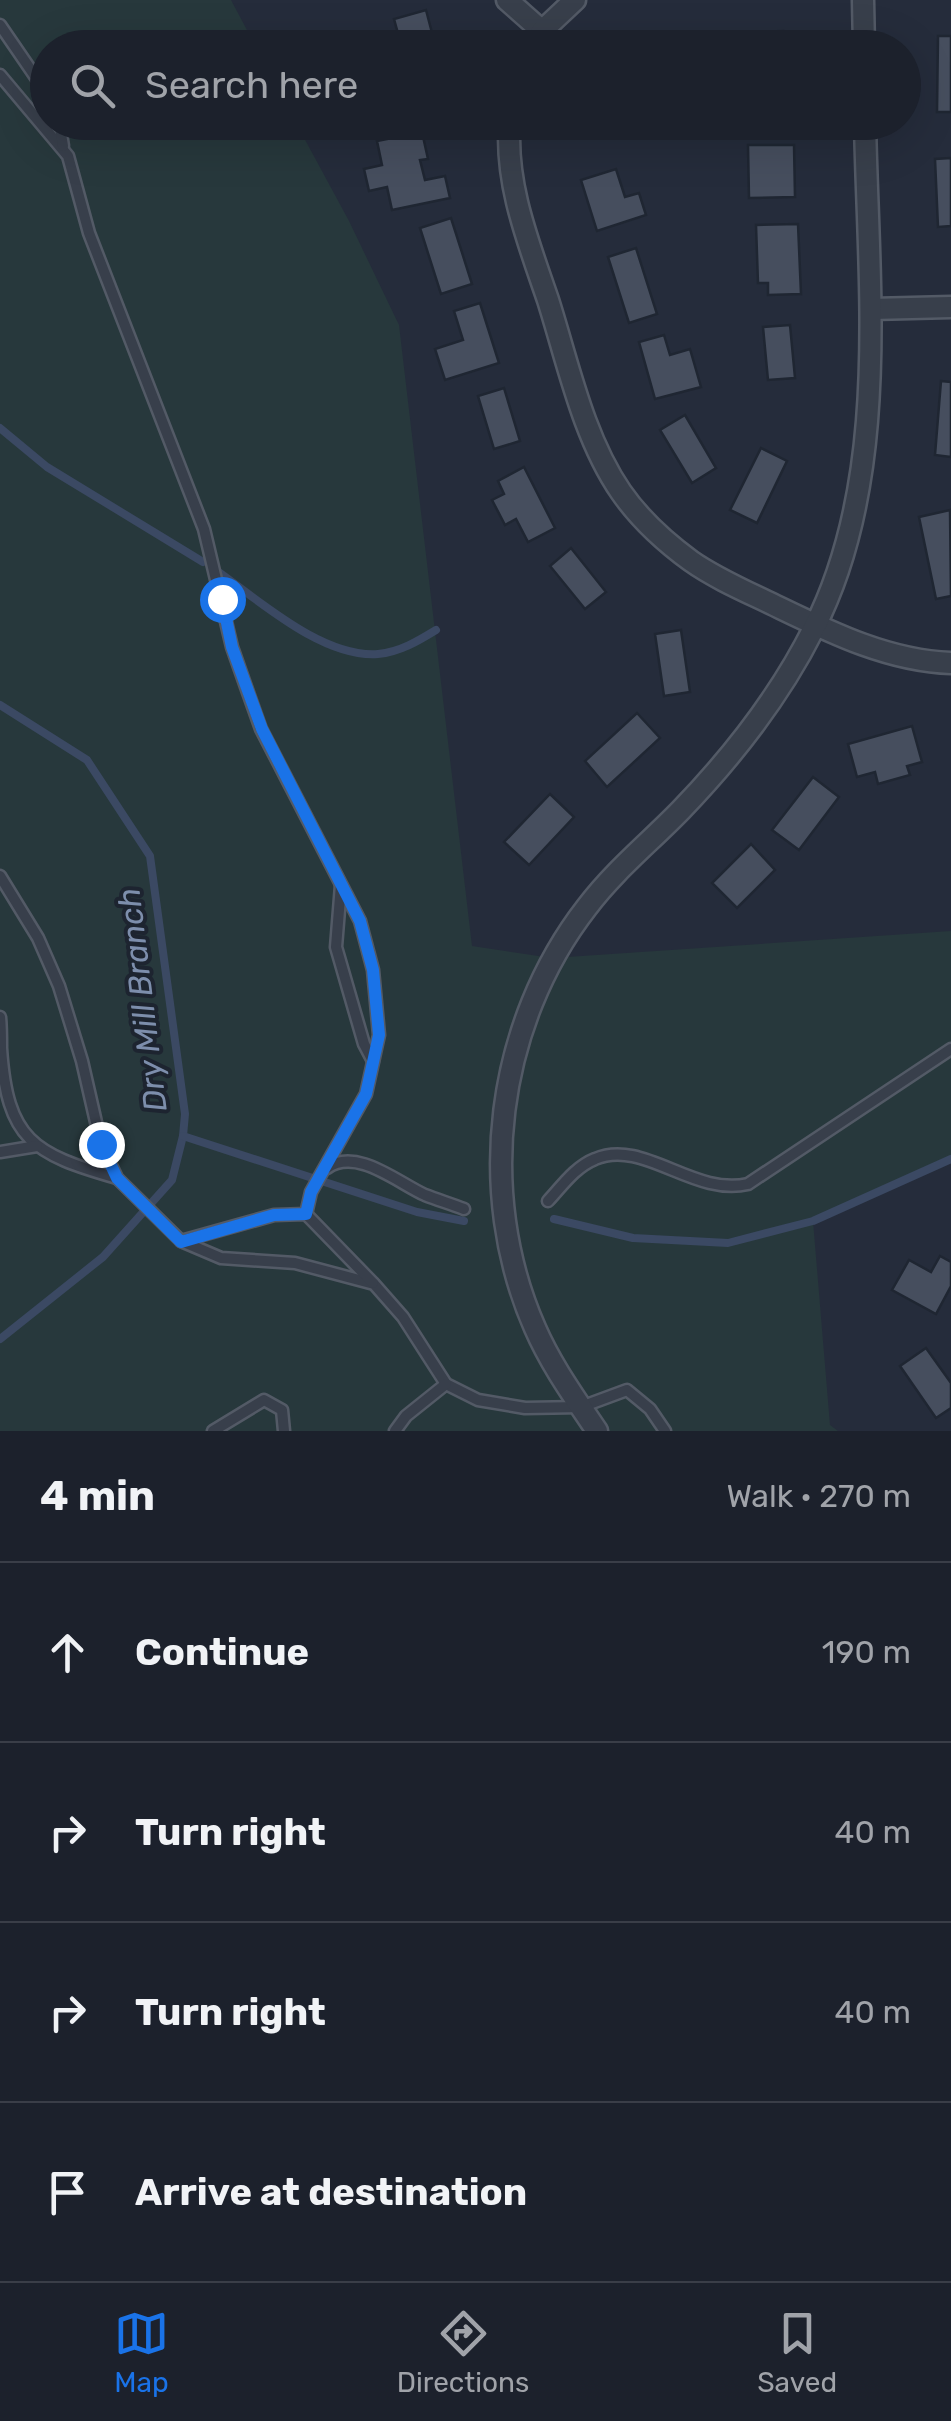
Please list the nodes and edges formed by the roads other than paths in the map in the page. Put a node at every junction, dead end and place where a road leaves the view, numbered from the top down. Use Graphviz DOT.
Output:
graph roads {
  1 [pos="507,0"];
  2 [pos="575,0"];
  3 [pos="863,0"];
  4 [pos="0,25"];
  5 [pos="531,30"];
  6 [pos="547,30"];
  7 [pos="864,30"];
  8 [pos="30,66"];
  9 [pos="0,75"];
  10 [pos="30,111"];
  11 [pos="55,140"];
  12 [pos="61,140"];
  13 [pos="508,140"];
  14 [pos="866,140"];
  15 [pos="68,156"];
  16 [pos="951,308"];
  17 [pos="872,309"];
  18 [pos="816,625"];
  19 [pos="951,664"];
  20 [pos="0,876"];
  21 [pos="341,883"];
  22 [pos="0,1017"];
  23 [pos="951,1048"];
  24 [pos="374,1062"];
  25 [pos="37,1146"];
  26 [pos="0,1152"];
  27 [pos="323,1171"];
  28 [pos="117,1178"];
  29 [pos="548,1201"];
  30 [pos="464,1208"];
  31 [pos="306,1214"];
  32 [pos="181,1242"];
  33 [pos="374,1284"];
  34 [pos="446,1384"];
  35 [pos="581,1407"];
  36 [pos="213,1431"];
  37 [pos="284,1431"];
  38 [pos="395,1431"];
  39 [pos="598,1431"];
  40 [pos="666,1431"];
  1 -- 5 [label="street"];
  2 -- 6 [label="street"];
  3 -- 7 [label="street"];
  4 -- 8 [label="lane"];
  9 -- 10 [label="lane"];
  11 -- 15 [label="lane"];
  12 -- 15 [label="lane"];
  13 -- 18 [label="street"];
  14 -- 17 [label="street"];
  15 -- 21 [label="lane"];
  16 -- 17 [label="street"];
  17 -- 18 [label="street"];
  18 -- 19 [label="street"];
  18 -- 35 [label="street"];
  20 -- 28 [label="lane"];
  21 -- 24 [label="lane"];
  21 -- 24 [label="lane"];
  22 -- 25 [label="lane"];
  23 -- 29 [label="lane"];
  24 -- 27 [label="lane"];
  25 -- 26 [label="lane"];
  25 -- 28 [label="lane"];
  27 -- 30 [label="lane"];
  27 -- 31 [label="lane"];
  28 -- 32 [label="lane"];
  31 -- 32 [label="lane"];
  31 -- 33 [label="lane"];
  32 -- 33 [label="lane"];
  33 -- 34 [label="lane"];
  34 -- 35 [label="lane"];
  34 -- 38 [label="lane"];
  35 -- 39 [label="street"];
  35 -- 40 [label="lane"];
  36 -- 37 [label="lane"];
}
